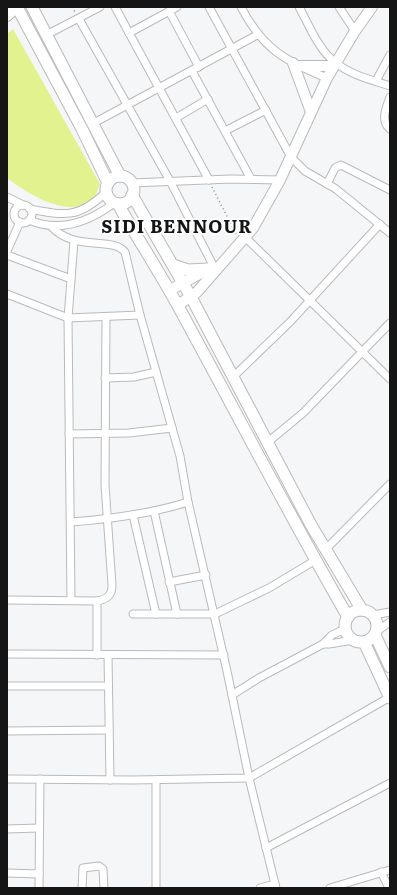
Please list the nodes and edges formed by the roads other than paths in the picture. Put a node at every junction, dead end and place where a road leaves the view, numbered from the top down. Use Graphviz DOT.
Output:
graph roads {
  1 [pos="17,7"];
  2 [pos="32,7"];
  3 [pos="100,7"];
  4 [pos="115,7"];
  5 [pos="177,7"];
  6 [pos="209,7"];
  7 [pos="241,7"];
  8 [pos="300,7"];
  9 [pos="339,7"];
  10 [pos="372,7"];
  11 [pos="169,11"];
  12 [pos="7,16"];
  13 [pos="79,19"];
  14 [pos="355,31"];
  15 [pos="129,33"];
  16 [pos="46,35"];
  17 [pos="257,35"];
  18 [pos="233,48"];
  19 [pos="390,55"];
  20 [pos="296,65"];
  21 [pos="335,65"];
  22 [pos="195,69"];
  23 [pos="327,78"];
  24 [pos="376,81"];
  25 [pos="390,86"];
  26 [pos="159,88"];
  27 [pos="390,97"];
  28 [pos="208,99"];
  29 [pos="126,105"];
  30 [pos="266,110"];
  31 [pos="311,112"];
  32 [pos="176,118"];
  33 [pos="92,124"];
  34 [pos="390,129"];
  35 [pos="225,131"];
  36 [pos="291,157"];
  37 [pos="120,176"];
  38 [pos="250,179"];
  39 [pos="208,180"];
  40 [pos="280,180"];
  41 [pos="170,181"];
  42 [pos="131,183"];
  43 [pos="327,184"];
  44 [pos="107,187"];
  45 [pos="390,190"];
  46 [pos="132,195"];
  47 [pos="7,196"];
  48 [pos="116,203"];
  49 [pos="23,205"];
  50 [pos="30,208"];
  51 [pos="10,213"];
  52 [pos="29,220"];
  53 [pos="20,222"];
  54 [pos="380,224"];
  55 [pos="51,226"];
  56 [pos="389,229"];
  57 [pos="74,241"];
  58 [pos="244,241"];
  59 [pos="7,251"];
  60 [pos="7,255"];
  61 [pos="173,266"];
  62 [pos="213,269"];
  63 [pos="70,279"];
  64 [pos="183,284"];
  65 [pos="170,290"];
  66 [pos="7,294"];
  67 [pos="191,297"];
  68 [pos="310,300"];
  69 [pos="178,305"];
  70 [pos="140,315"];
  71 [pos="106,317"];
  72 [pos="68,318"];
  73 [pos="390,323"];
  74 [pos="363,352"];
  75 [pos="156,372"];
  76 [pos="233,377"];
  77 [pos="105,378"];
  78 [pos="390,379"];
  79 [pos="172,428"];
  80 [pos="69,434"];
  81 [pos="104,434"];
  82 [pos="268,442"];
  83 [pos="390,484"];
  84 [pos="188,502"];
  85 [pos="154,511"];
  86 [pos="133,515"];
  87 [pos="106,518"];
  88 [pos="71,522"];
  89 [pos="326,549"];
  90 [pos="314,561"];
  91 [pos="206,575"];
  92 [pos="169,582"];
  93 [pos="7,600"];
  94 [pos="70,600"];
  95 [pos="97,601"];
  96 [pos="362,610"];
  97 [pos="390,612"];
  98 [pos="133,614"];
  99 [pos="156,614"];
  100 [pos="177,614"];
  101 [pos="215,614"];
  102 [pos="374,615"];
  103 [pos="348,617"];
  104 [pos="390,622"];
  105 [pos="345,629"];
  106 [pos="376,633"];
  107 [pos="359,641"];
  108 [pos="323,644"];
  109 [pos="7,654"];
  110 [pos="97,654"];
  111 [pos="108,655"];
  112 [pos="224,655"];
  113 [pos="390,667"];
  114 [pos="7,686"];
  115 [pos="108,686"];
  116 [pos="232,695"];
  117 [pos="390,697"];
  118 [pos="109,730"];
  119 [pos="7,731"];
  120 [pos="249,778"];
  121 [pos="7,779"];
  122 [pos="40,779"];
  123 [pos="110,780"];
  124 [pos="156,780"];
  125 [pos="390,783"];
  126 [pos="39,828"];
  127 [pos="7,829"];
  128 [pos="266,848"];
  129 [pos="390,870"];
  130 [pos="381,872"];
  131 [pos="7,873"];
  132 [pos="39,874"];
  133 [pos="276,886"];
  134 [pos="346,886"];
  135 [pos="39,888"];
  136 [pos="82,888"];
  137 [pos="104,888"];
  138 [pos="156,888"];
  139 [pos="260,888"];
  140 [pos="330,888"];
  141 [pos="389,888"];
  1 -- 12 [label="main road"];
  1 -- 44 [label="main road"];
  2 -- 16 [label="main road"];
  3 -- 13 [label="street"];
  4 -- 15 [label="street"];
  5 -- 11 [label="street"];
  6 -- 18 [label="street"];
  7 -- 17 [label="street"];
  8 -- 21 [label="street"];
  9 -- 14 [label="street"];
  10 -- 14 [label="main road"];
  11 -- 15 [label="street"];
  11 -- 22 [label="street"];
  13 -- 16 [label="street"];
  13 -- 29 [label="street"];
  14 -- 21 [label="main road"];
  15 -- 26 [label="street"];
  16 -- 33 [label="main road"];
  17 -- 18 [label="street"];
  17 -- 20 [label="street"];
  18 -- 22 [label="street"];
  18 -- 30 [label="street"];
  19 -- 24 [label="street"];
  20 -- 21 [label="main road"];
  20 -- 23 [label="street"];
  20 -- 31 [label="main road"];
  21 -- 23 [label="main road"];
  21 -- 24 [label="street"];
  22 -- 26 [label="street"];
  22 -- 28 [label="street"];
  23 -- 31 [label="main road"];
  24 -- 25 [label="street"];
  26 -- 29 [label="street"];
  26 -- 32 [label="street"];
  27 -- 34 [label="street"];
  28 -- 32 [label="street"];
  28 -- 35 [label="street"];
  29 -- 33 [label="street"];
  29 -- 41 [label="street"];
  30 -- 35 [label="street"];
  30 -- 36 [label="street"];
  31 -- 36 [label="main road"];
  32 -- 39 [label="street"];
  33 -- 37 [label="main road"];
  35 -- 38 [label="street"];
  36 -- 40 [label="main road"];
  36 -- 43 [label="street"];
  37 -- 42 [label="main road"];
  37 -- 44 [label="main road"];
  38 -- 39 [label="street"];
  38 -- 40 [label="street"];
  39 -- 41 [label="street"];
  40 -- 58 [label="main road"];
  41 -- 42 [label="street"];
  41 -- 62 [label="street"];
  42 -- 46 [label="main road"];
  43 -- 45 [label="street"];
  43 -- 54 [label="street"];
  44 -- 48 [label="main road"];
  44 -- 50 [label="street"];
  46 -- 48 [label="main road"];
  46 -- 61 [label="main road"];
  47 -- 49 [label="street"];
  48 -- 55 [label="street"];
  48 -- 65 [label="main road"];
  49 -- 50 [label="street"];
  49 -- 51 [label="street"];
  50 -- 52 [label="street"];
  51 -- 53 [label="street"];
  52 -- 53 [label="street"];
  52 -- 55 [label="street"];
  53 -- 59 [label="street"];
  54 -- 56 [label="street"];
  54 -- 68 [label="street"];
  55 -- 57 [label="street"];
  57 -- 63 [label="street"];
  57 -- 70 [label="street"];
  58 -- 62 [label="main road"];
  58 -- 68 [label="street"];
  60 -- 63 [label="street"];
  61 -- 62 [label="main road"];
  61 -- 64 [label="main road"];
  62 -- 64 [label="main road"];
  62 -- 67 [label="main road"];
  63 -- 72 [label="street"];
  64 -- 65 [label="main road"];
  64 -- 67 [label="main road"];
  65 -- 69 [label="main road"];
  66 -- 72 [label="street"];
  67 -- 69 [label="main road"];
  67 -- 76 [label="main road"];
  68 -- 74 [label="street"];
  68 -- 76 [label="street"];
  69 -- 90 [label="main road"];
  70 -- 71 [label="street"];
  70 -- 75 [label="street"];
  71 -- 72 [label="street"];
  71 -- 77 [label="street"];
  72 -- 80 [label="street"];
  73 -- 74 [label="street"];
  74 -- 78 [label="street"];
  74 -- 82 [label="street"];
  75 -- 77 [label="street"];
  75 -- 79 [label="street"];
  76 -- 82 [label="main road"];
  77 -- 81 [label="street"];
  79 -- 81 [label="street"];
  79 -- 84 [label="street"];
  80 -- 81 [label="street"];
  80 -- 88 [label="street"];
  81 -- 87 [label="street"];
  82 -- 89 [label="main road"];
  83 -- 89 [label="street"];
  84 -- 85 [label="street"];
  84 -- 91 [label="street"];
  85 -- 86 [label="street"];
  85 -- 92 [label="street"];
  86 -- 87 [label="street"];
  86 -- 99 [label="street"];
  87 -- 88 [label="street"];
  87 -- 95 [label="street"];
  88 -- 94 [label="street"];
  89 -- 96 [label="main road"];
  90 -- 101 [label="street"];
  90 -- 103 [label="main road"];
  91 -- 92 [label="street"];
  91 -- 101 [label="street"];
  92 -- 100 [label="street"];
  93 -- 94 [label="street"];
  94 -- 95 [label="street"];
  95 -- 110 [label="street"];
  96 -- 102 [label="main road"];
  96 -- 103 [label="main road"];
  97 -- 102 [label="street"];
  98 -- 99 [label="street"];
  99 -- 100 [label="street"];
  100 -- 101 [label="street"];
  101 -- 112 [label="street"];
  102 -- 106 [label="main road"];
  103 -- 105 [label="main road"];
  104 -- 106 [label="street"];
  105 -- 107 [label="main road"];
  105 -- 108 [label="street"];
  106 -- 107 [label="main road"];
  106 -- 113 [label="main road"];
  107 -- 108 [label="street"];
  107 -- 117 [label="main road"];
  108 -- 116 [label="street"];
  109 -- 110 [label="street"];
  110 -- 111 [label="street"];
  111 -- 112 [label="street"];
  111 -- 115 [label="street"];
  112 -- 116 [label="street"];
  114 -- 115 [label="street"];
  115 -- 118 [label="street"];
  116 -- 120 [label="street"];
  117 -- 120 [label="street"];
  118 -- 119 [label="street"];
  118 -- 123 [label="street"];
  120 -- 124 [label="street"];
  120 -- 128 [label="street"];
  121 -- 122 [label="street"];
  122 -- 123 [label="street"];
  122 -- 126 [label="street"];
  123 -- 124 [label="street"];
  124 -- 138 [label="street"];
  125 -- 128 [label="street"];
  126 -- 127 [label="street"];
  126 -- 132 [label="street"];
  128 -- 133 [label="street"];
  129 -- 130 [label="street"];
  130 -- 134 [label="street"];
  130 -- 141 [label="street"];
  131 -- 132 [label="street"];
  132 -- 135 [label="street"];
  133 -- 139 [label="street"];
  134 -- 140 [label="street"];
  136 -- 137 [label="street"];
}
